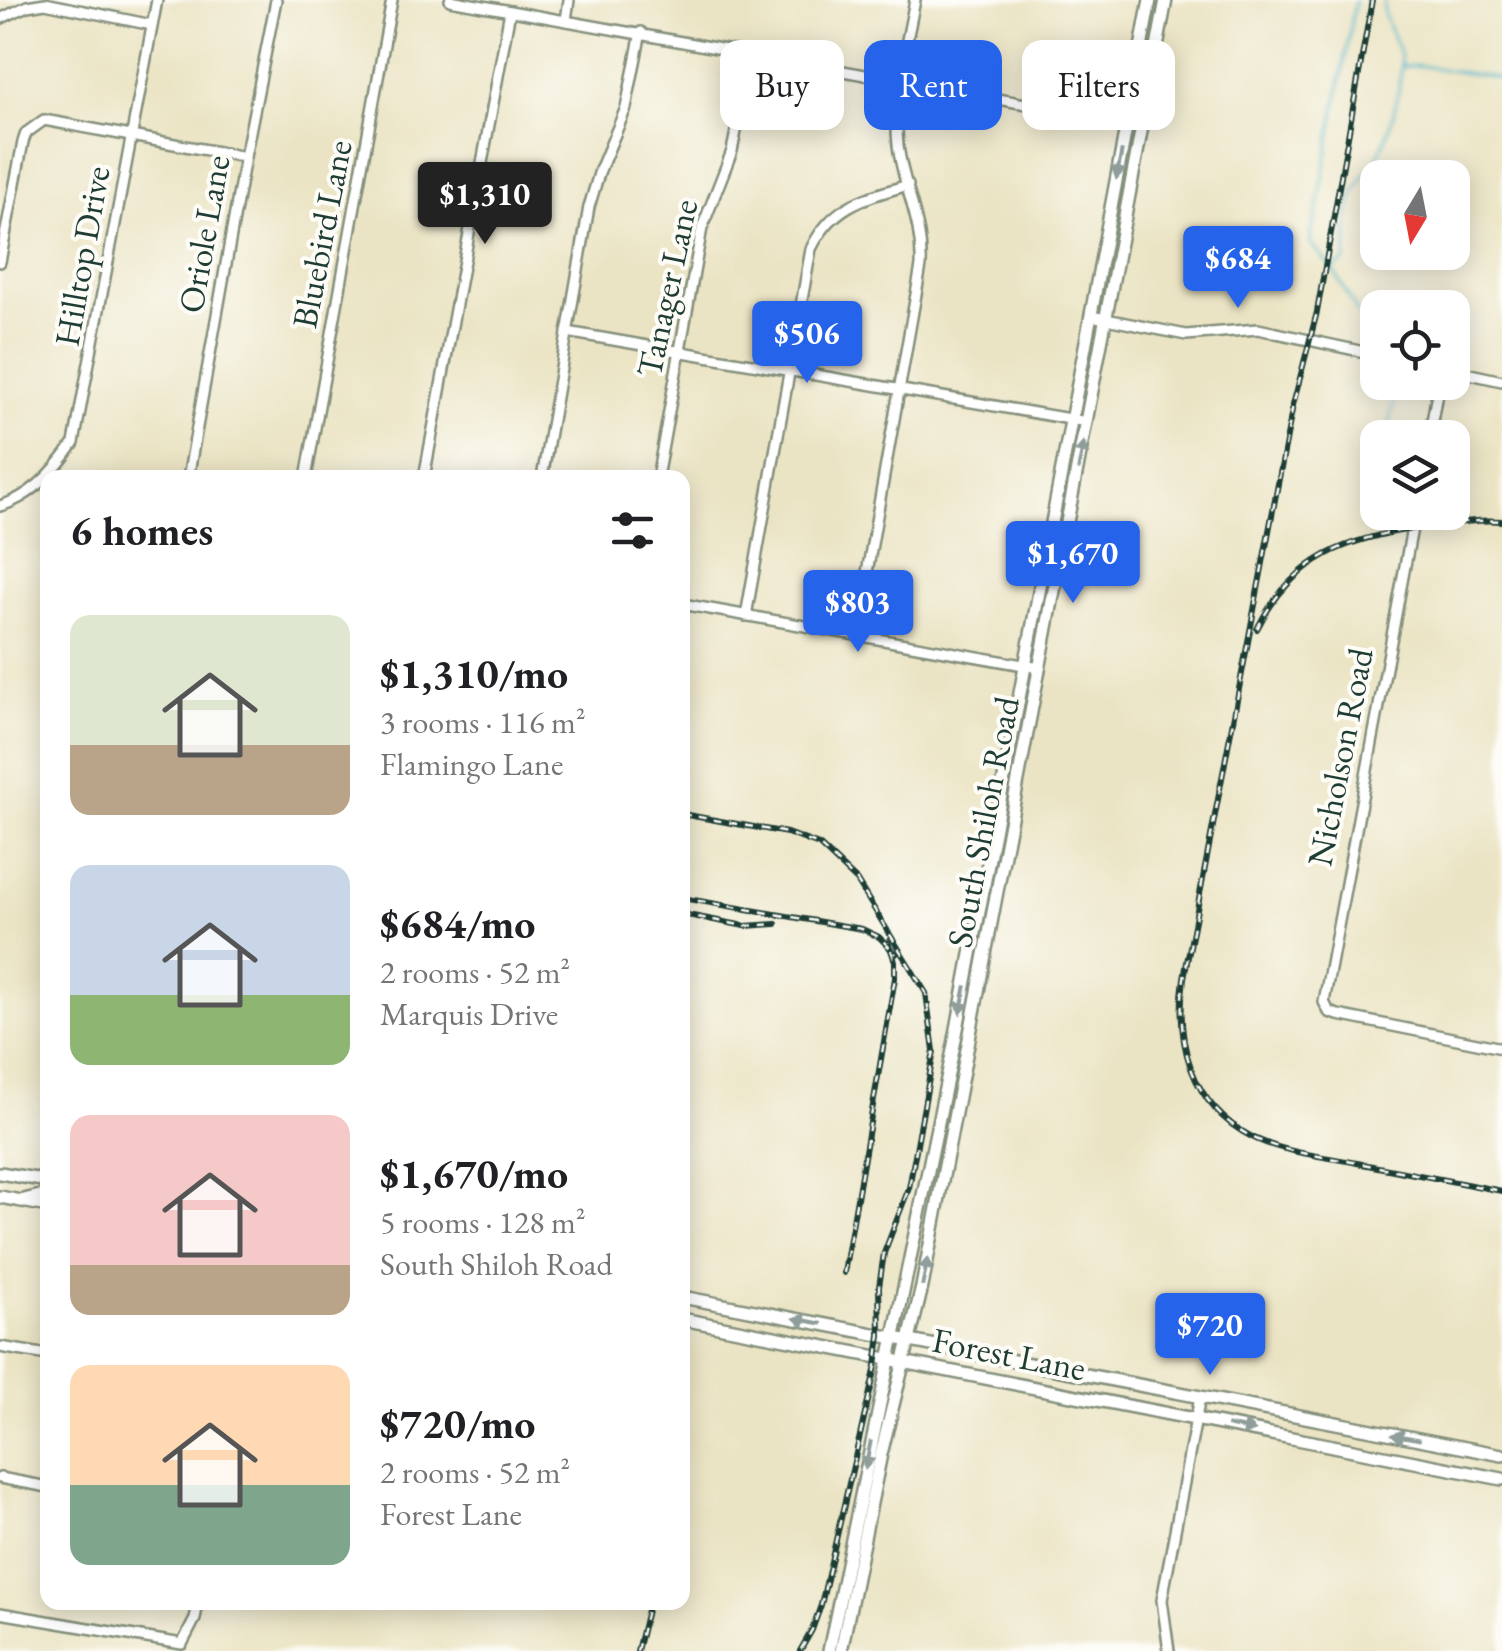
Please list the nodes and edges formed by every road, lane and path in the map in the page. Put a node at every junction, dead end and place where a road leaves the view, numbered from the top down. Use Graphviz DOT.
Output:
graph roads {
  1 [pos="157,0"];
  2 [pos="276,0"];
  3 [pos="392,0"];
  4 [pos="450,0"];
  5 [pos="570,0"];
  6 [pos="914,0"];
  7 [pos="1148,0"];
  8 [pos="1165,2"];
  9 [pos="510,11"];
  10 [pos="0,20"];
  11 [pos="566,20"];
  12 [pos="152,24"];
  13 [pos="640,32"];
  14 [pos="907,40"];
  15 [pos="1141,40"];
  16 [pos="1158,40"];
  17 [pos="720,48"];
  18 [pos="736,130"];
  19 [pos="898,130"];
  20 [pos="1126,130"];
  21 [pos="1141,130"];
  22 [pos="133,135"];
  23 [pos="244,156"];
  24 [pos="908,185"];
  25 [pos="0,262"];
  26 [pos="1091,316"];
  27 [pos="1106,318"];
  28 [pos="568,332"];
  29 [pos="680,350"];
  30 [pos="1360,350"];
  31 [pos="790,371"];
  32 [pos="1470,374"];
  33 [pos="1502,381"];
  34 [pos="900,390"];
  35 [pos="1072,419"];
  36 [pos="1087,422"];
  37 [pos="53,470"];
  38 [pos="189,470"];
  39 [pos="307,470"];
  40 [pos="425,470"];
  41 [pos="543,470"];
  42 [pos="658,470"];
  43 [pos="40,483"];
  44 [pos="0,506"];
  45 [pos="1412,530"];
  46 [pos="690,606"];
  47 [pos="746,616"];
  48 [pos="856,636"];
  49 [pos="1033,667"];
  50 [pos="1502,1048"];
  51 [pos="0,1173"];
  52 [pos="40,1180"];
  53 [pos="40,1196"];
  54 [pos="0,1198"];
  55 [pos="20,1201"];
  56 [pos="40,1205"];
  57 [pos="690,1299"];
  58 [pos="690,1321"];
  59 [pos="894,1338"];
  60 [pos="910,1340"];
  61 [pos="0,1347"];
  62 [pos="40,1354"];
  63 [pos="888,1360"];
  64 [pos="905,1362"];
  65 [pos="1200,1397"];
  66 [pos="1196,1419"];
  67 [pos="1315,1420"];
  68 [pos="1311,1442"];
  69 [pos="1502,1455"];
  70 [pos="0,1478"];
  71 [pos="1502,1479"];
  72 [pos="40,1486"];
  73 [pos="197,1610"];
  74 [pos="0,1613"];
  75 [pos="829,1651"];
  76 [pos="841,1651"];
  77 [pos="1169,1651"];
  1 -- 12 [label="street, Hilltop Drive"];
  2 -- 23 [label="street, Oriole Lane"];
  3 -- 39 [label="street, Bluebird Lane"];
  4 -- 9 [label="street"];
  5 -- 11 [label="street"];
  6 -- 14 [label="street"];
  7 -- 8 [label="street"];
  7 -- 15 [label="main road, South Shiloh Road"];
  8 -- 16 [label="main road, South Shiloh Road"];
  9 -- 11 [label="street"];
  9 -- 40 [label="street"];
  10 -- 12 [label="street"];
  11 -- 13 [label="street"];
  12 -- 22 [label="street, Hilltop Drive"];
  13 -- 17 [label="street"];
  13 -- 28 [label="street"];
  18 -- 29 [label="street, Tanager Lane"];
  19 -- 24 [label="street"];
  20 -- 26 [label="main road, South Shiloh Road, one-way"];
  21 -- 27 [label="main road, South Shiloh Road"];
  22 -- 23 [label="street"];
  22 -- 25 [label="street"];
  22 -- 37 [label="street, Hilltop Drive"];
  23 -- 38 [label="street, Oriole Lane"];
  24 -- 31 [label="street"];
  24 -- 34 [label="street"];
  26 -- 27 [label="street"];
  26 -- 35 [label="main road, South Shiloh Road"];
  27 -- 30 [label="street"];
  27 -- 36 [label="main road, South Shiloh Road"];
  28 -- 29 [label="street"];
  28 -- 41 [label="street"];
  29 -- 31 [label="street"];
  29 -- 42 [label="street, Tanager Lane"];
  31 -- 34 [label="street"];
  31 -- 47 [label="street"];
  32 -- 33 [label="street"];
  34 -- 35 [label="street"];
  34 -- 48 [label="street"];
  35 -- 36 [label="street"];
  35 -- 49 [label="main road, South Shiloh Road"];
  49 -- 36 [label="main road, South Shiloh Road, one-way"];
  43 -- 44 [label="street, Hilltop Drive"];
  45 -- 50 [label="street, Nicholson Road"];
  46 -- 47 [label="street"];
  47 -- 48 [label="street"];
  48 -- 49 [label="street"];
  49 -- 59 [label="main road, South Shiloh Road, one-way"];
  60 -- 49 [label="main road, South Shiloh Road, one-way"];
  51 -- 52 [label="main road"];
  53 -- 55 [label="main road"];
  54 -- 55 [label="main road"];
  55 -- 56 [label="main road"];
  59 -- 57 [label="main road, Forest Lane, one-way"];
  58 -- 63 [label="main road, Forest Lane"];
  59 -- 60 [label="main road, Forest Lane"];
  59 -- 63 [label="main road, South Shiloh Road"];
  60 -- 64 [label="main road, South Shiloh Road"];
  60 -- 65 [label="main road, Forest Lane"];
  61 -- 62 [label="street"];
  63 -- 64 [label="main road, Forest Lane"];
  63 -- 75 [label="main road, South Shiloh Road, one-way"];
  64 -- 66 [label="main road, Forest Lane"];
  64 -- 76 [label="main road, South Shiloh Road"];
  65 -- 66 [label="street"];
  65 -- 67 [label="main road, Forest Lane"];
  66 -- 68 [label="main road, Forest Lane, one-way"];
  66 -- 77 [label="street"];
  67 -- 68 [label="main road"];
  69 -- 67 [label="main road, Forest Lane, one-way"];
  68 -- 71 [label="main road, Forest Lane"];
  70 -- 72 [label="street"];
  73 -- 74 [label="street"];
}
